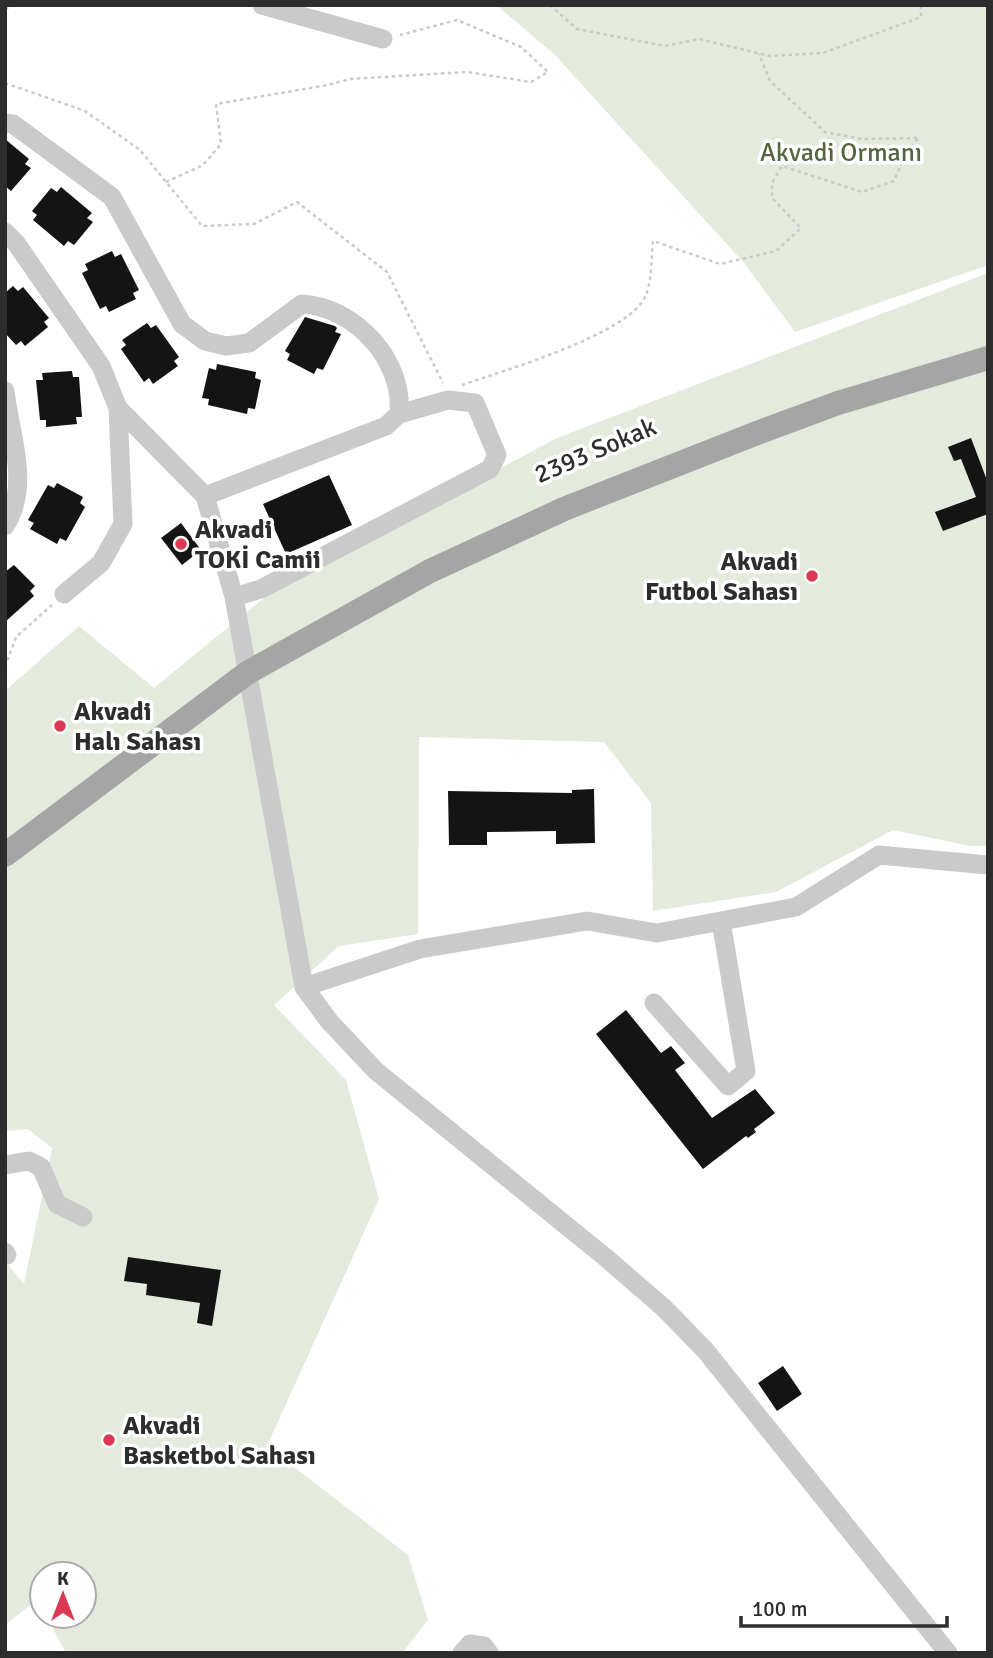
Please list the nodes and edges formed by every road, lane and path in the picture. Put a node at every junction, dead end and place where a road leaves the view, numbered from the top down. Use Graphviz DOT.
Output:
graph roads {
  1 [pos="15,5"];
  2 [pos="262,5"];
  3 [pos="550,5"];
  4 [pos="920,5"];
  5 [pos="5,9"];
  6 [pos="383,39"];
  7 [pos="759,54"];
  8 [pos="5,83"];
  9 [pos="5,122"];
  10 [pos="166,182"];
  11 [pos="5,232"];
  12 [pos="988,343"];
  13 [pos="988,358"];
  14 [pos="459,386"];
  15 [pos="447,390"];
  16 [pos="5,391"];
  17 [pos="118,408"];
  18 [pos="399,414"];
  19 [pos="205,496"];
  20 [pos="5,526"];
  21 [pos="64,594"];
  22 [pos="234,597"];
  23 [pos="246,666"];
  24 [pos="5,667"];
  25 [pos="5,838"];
  26 [pos="5,855"];
  27 [pos="988,865"];
  28 [pos="721,921"];
  29 [pos="304,987"];
  30 [pos="654,1003"];
  31 [pos="5,1165"];
  32 [pos="83,1217"];
  33 [pos="462,1653"];
  34 [pos="489,1653"];
  35 [pos="948,1653"];
  1 -- 5 [label="path"];
  2 -- 6 [label="street"];
  3 -- 7 [label="path"];
  4 -- 7 [label="path"];
  6 -- 10 [label="path"];
  7 -- 14 [label="path"];
  8 -- 10 [label="path"];
  9 -- 18 [label="street"];
  10 -- 15 [label="path"];
  11 -- 17 [label="street"];
  12 -- 23 [label="main road, 2393 Sokak"];
  13 -- 23 [label="main road, 2393 Sokak"];
  16 -- 20 [label="street"];
  17 -- 19 [label="street"];
  17 -- 21 [label="street"];
  18 -- 19 [label="street"];
  18 -- 22 [label="street"];
  19 -- 22 [label="street"];
  21 -- 24 [label="path"];
  22 -- 23 [label="street"];
  23 -- 25 [label="main road"];
  23 -- 26 [label="main road"];
  23 -- 29 [label="street"];
  27 -- 28 [label="street"];
  28 -- 29 [label="street"];
  28 -- 30 [label="street"];
  29 -- 35 [label="street"];
  31 -- 32 [label="street"];
  33 -- 34 [label="street"];
}
